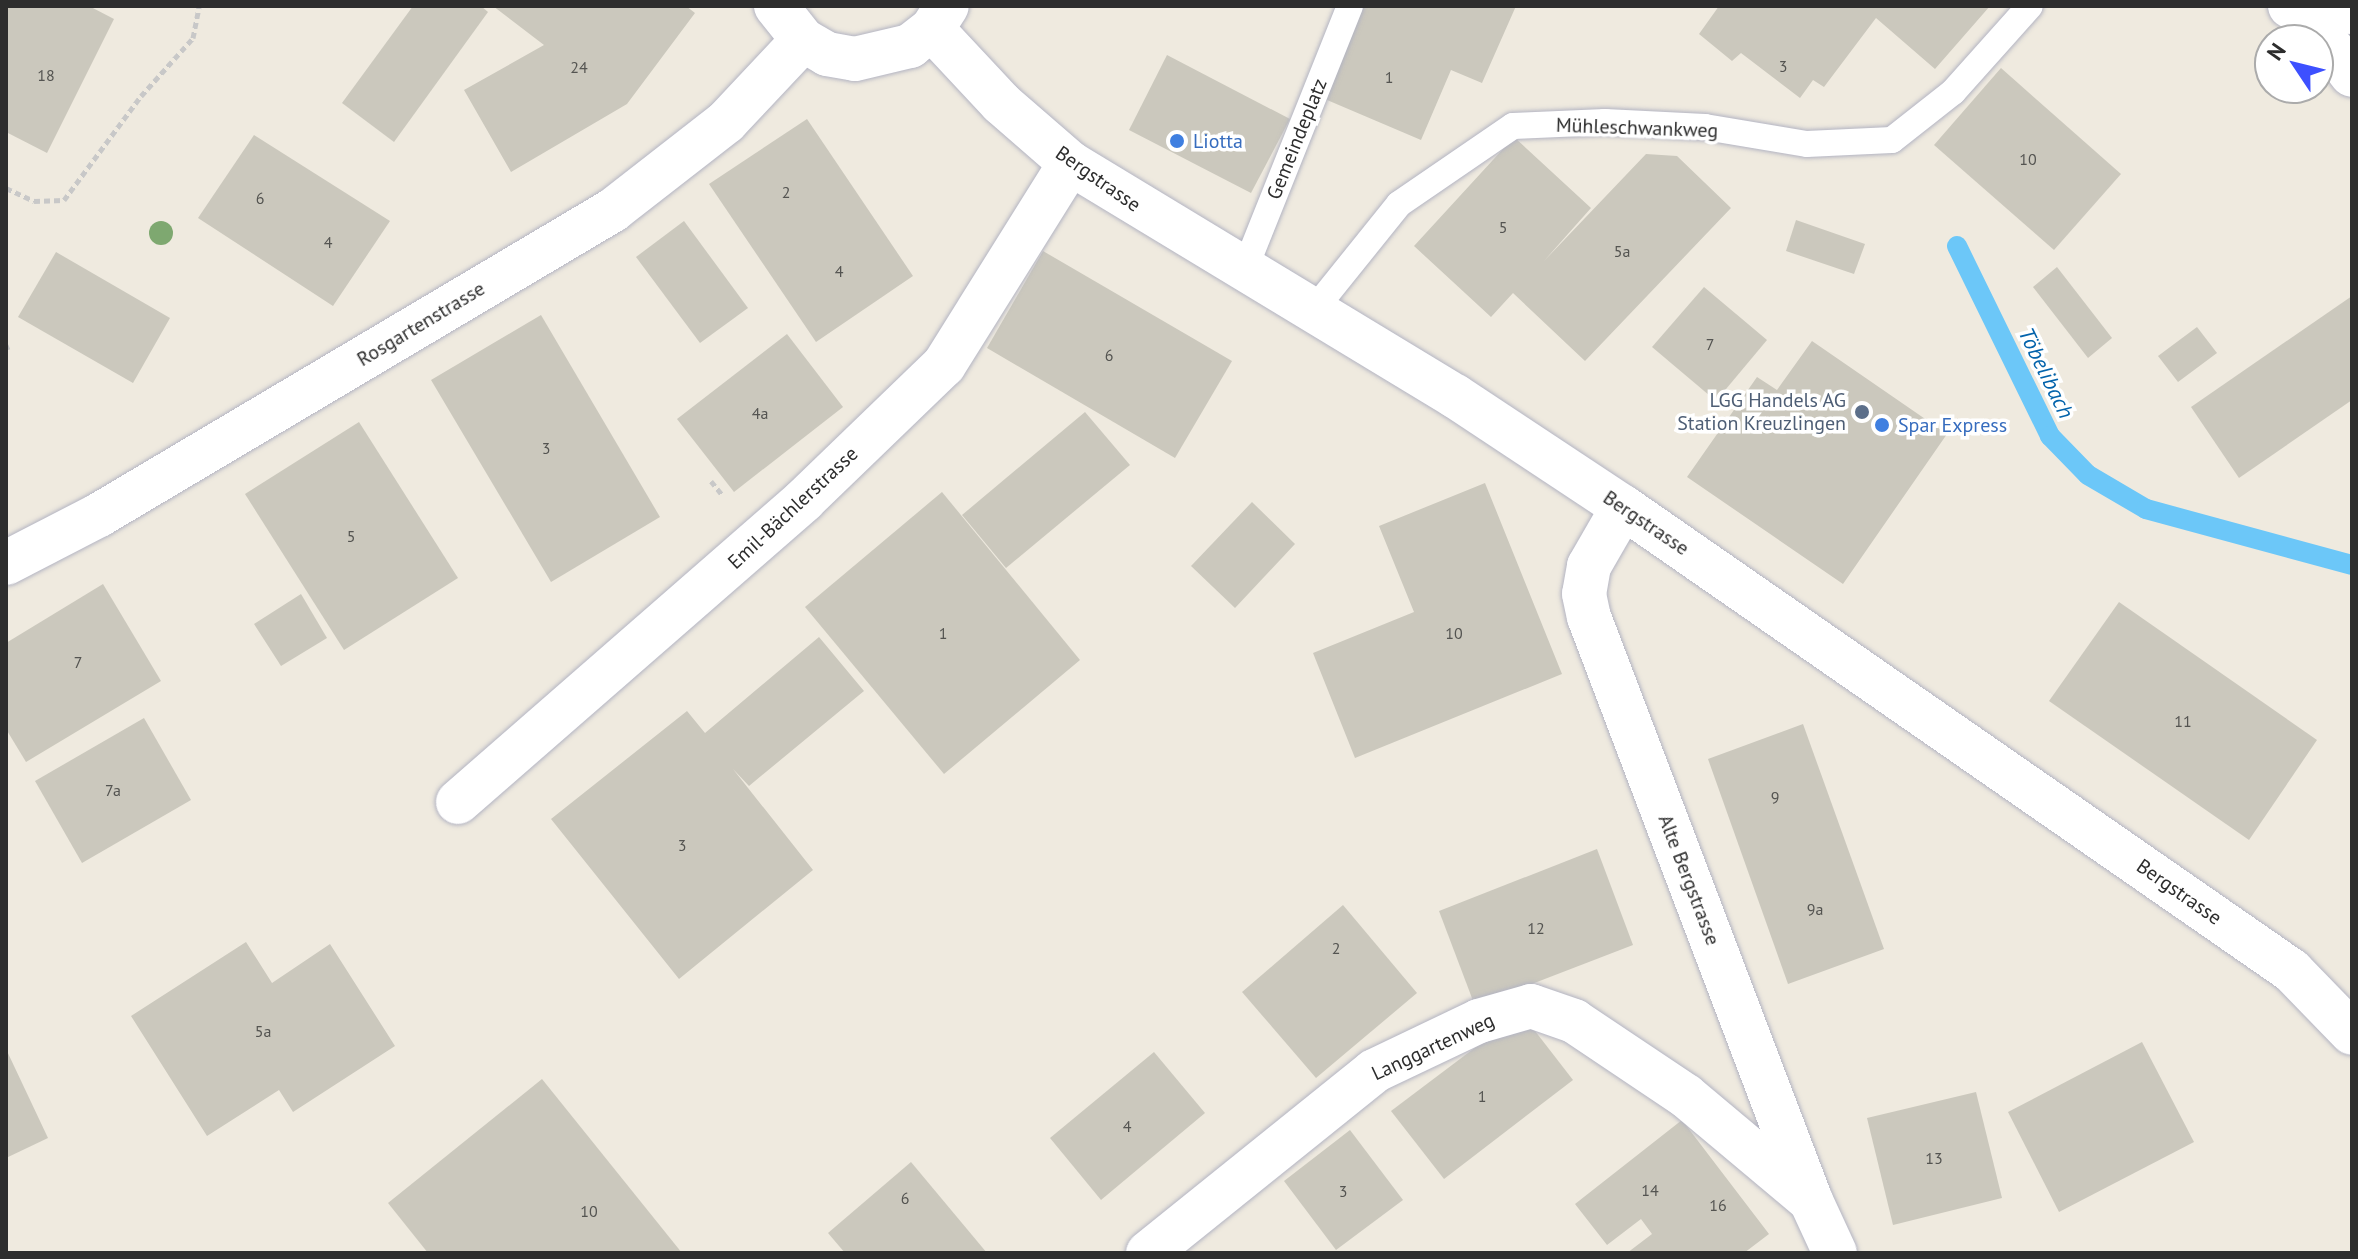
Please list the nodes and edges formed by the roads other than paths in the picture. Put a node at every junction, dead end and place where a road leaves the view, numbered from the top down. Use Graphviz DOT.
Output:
graph roads {
  1 [pos="776,6"];
  2 [pos="1350,6"];
  3 [pos="2030,6"];
  4 [pos="2296,8"];
  5 [pos="2352,12"];
  6 [pos="939,17"];
  7 [pos="803,40"];
  8 [pos="2352,75"];
  9 [pos="1070,163"];
  10 [pos="1244,271"];
  11 [pos="1313,311"];
  12 [pos="1623,507"];
  13 [pos="6,563"];
  14 [pos="458,802"];
  15 [pos="2352,1033"];
  16 [pos="1811,1201"];
  17 [pos="1148,1253"];
  18 [pos="1835,1253"];
  1 -- 7 [label="street"];
  2 -- 10 [label="lane, Gemeindeplatz"];
  3 -- 11 [label="lane, Mühleschwankweg"];
  4 -- 5 [label="street"];
  4 -- 8 [label="street"];
  6 -- 7 [label="street"];
  6 -- 9 [label="street, Bergstrasse"];
  7 -- 13 [label="street, Rosgartenstrasse"];
  9 -- 10 [label="street, Bergstrasse"];
  9 -- 14 [label="street, Emil-Bächlerstrasse"];
  10 -- 11 [label="street, Bergstrasse"];
  11 -- 12 [label="street, Bergstrasse"];
  12 -- 15 [label="street, Bergstrasse"];
  12 -- 16 [label="street, Alte Bergstrasse"];
  16 -- 17 [label="street, Langgartenweg"];
  16 -- 18 [label="street, Alte Bergstrasse"];
}
